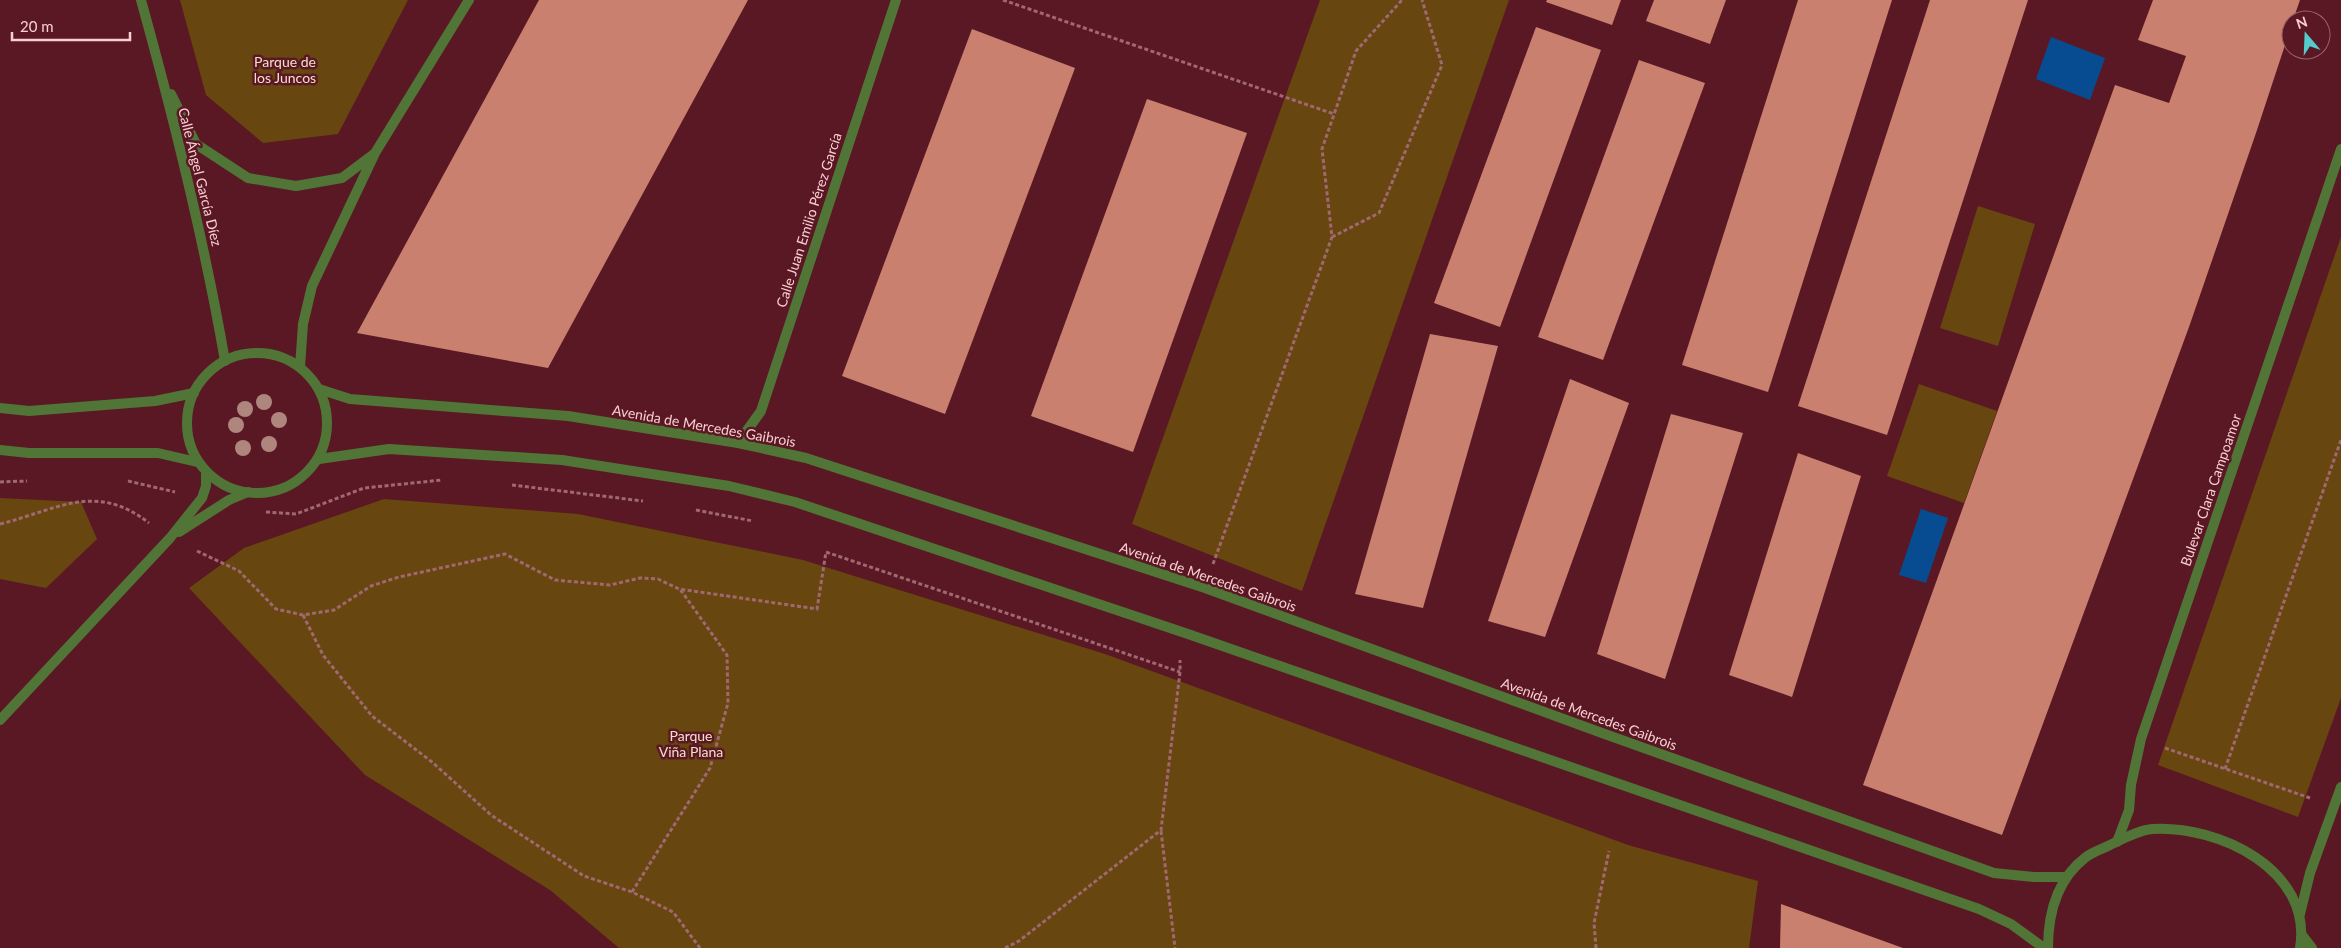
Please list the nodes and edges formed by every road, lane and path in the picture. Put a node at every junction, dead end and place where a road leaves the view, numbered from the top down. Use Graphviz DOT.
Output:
graph roads {
  1 [pos="141,0"];
  2 [pos="469,0"];
  3 [pos="896,0"];
  4 [pos="1003,0"];
  5 [pos="1422,0"];
  6 [pos="162,78"];
  7 [pos="1334,114"];
  8 [pos="2341,149"];
  9 [pos="375,154"];
  10 [pos="1332,237"];
  11 [pos="225,361"];
  12 [pos="300,367"];
  13 [pos="319,389"];
  14 [pos="194,393"];
  15 [pos="0,408"];
  16 [pos="2341,440"];
  17 [pos="738,443"];
  18 [pos="0,450"];
  19 [pos="319,459"];
  20 [pos="197,462"];
  21 [pos="206,474"];
  22 [pos="249,491"];
  23 [pos="0,524"];
  24 [pos="170,538"];
  25 [pos="679,589"];
  26 [pos="304,615"];
  27 [pos="1180,660"];
  28 [pos="1180,672"];
  29 [pos="0,720"];
  30 [pos="2141,739"];
  31 [pos="2225,769"];
  32 [pos="2341,787"];
  33 [pos="2334,806"];
  34 [pos="1161,830"];
  35 [pos="2117,842"];
  36 [pos="1609,851"];
  37 [pos="2066,877"];
  38 [pos="632,892"];
  39 [pos="2300,914"];
  40 [pos="2302,936"];
  41 [pos="700,948"];
  42 [pos="1004,948"];
  43 [pos="1174,948"];
  44 [pos="1596,948"];
  45 [pos="2046,948"];
  46 [pos="2300,948"];
  47 [pos="2312,948"];
  1 -- 6 [label="street, Calle Ángel García Díez"];
  2 -- 9 [label="street"];
  3 -- 17 [label="street, Calle Juan Emilio Pérez García"];
  4 -- 7 [label="path"];
  5 -- 10 [label="path"];
  6 -- 9 [label="street"];
  6 -- 11 [label="street, Calle Ángel García Díez"];
  8 -- 30 [label="street, Bulevar Clara Campoamor"];
  9 -- 12 [label="street"];
  11 -- 12 [label="street"];
  11 -- 14 [label="street"];
  12 -- 13 [label="street"];
  13 -- 17 [label="street, Avenida de Mercedes Gaibrois"];
  13 -- 19 [label="street"];
  14 -- 15 [label="street"];
  14 -- 20 [label="street"];
  16 -- 31 [label="path"];
  17 -- 37 [label="street, Avenida de Mercedes Gaibrois"];
  18 -- 20 [label="street"];
  19 -- 22 [label="street"];
  19 -- 45 [label="street"];
  20 -- 21 [label="street"];
  21 -- 22 [label="street"];
  21 -- 24 [label="street"];
  22 -- 24 [label="street"];
  23 -- 24 [label="path"];
  24 -- 26 [label="path"];
  24 -- 29 [label="street"];
  25 -- 26 [label="path"];
  25 -- 28 [label="path"];
  25 -- 38 [label="path"];
  26 -- 38 [label="path"];
  27 -- 28 [label="path"];
  28 -- 34 [label="path"];
  30 -- 31 [label="path"];
  30 -- 35 [label="street, Bulevar Clara Campoamor"];
  31 -- 33 [label="path"];
  32 -- 33 [label="street"];
  33 -- 39 [label="street"];
  34 -- 42 [label="path"];
  34 -- 43 [label="path"];
  35 -- 37 [label="street"];
  35 -- 39 [label="street"];
  36 -- 44 [label="path"];
  37 -- 45 [label="street"];
  38 -- 41 [label="path"];
  39 -- 40 [label="street"];
  40 -- 46 [label="street"];
  40 -- 47 [label="street"];
}
